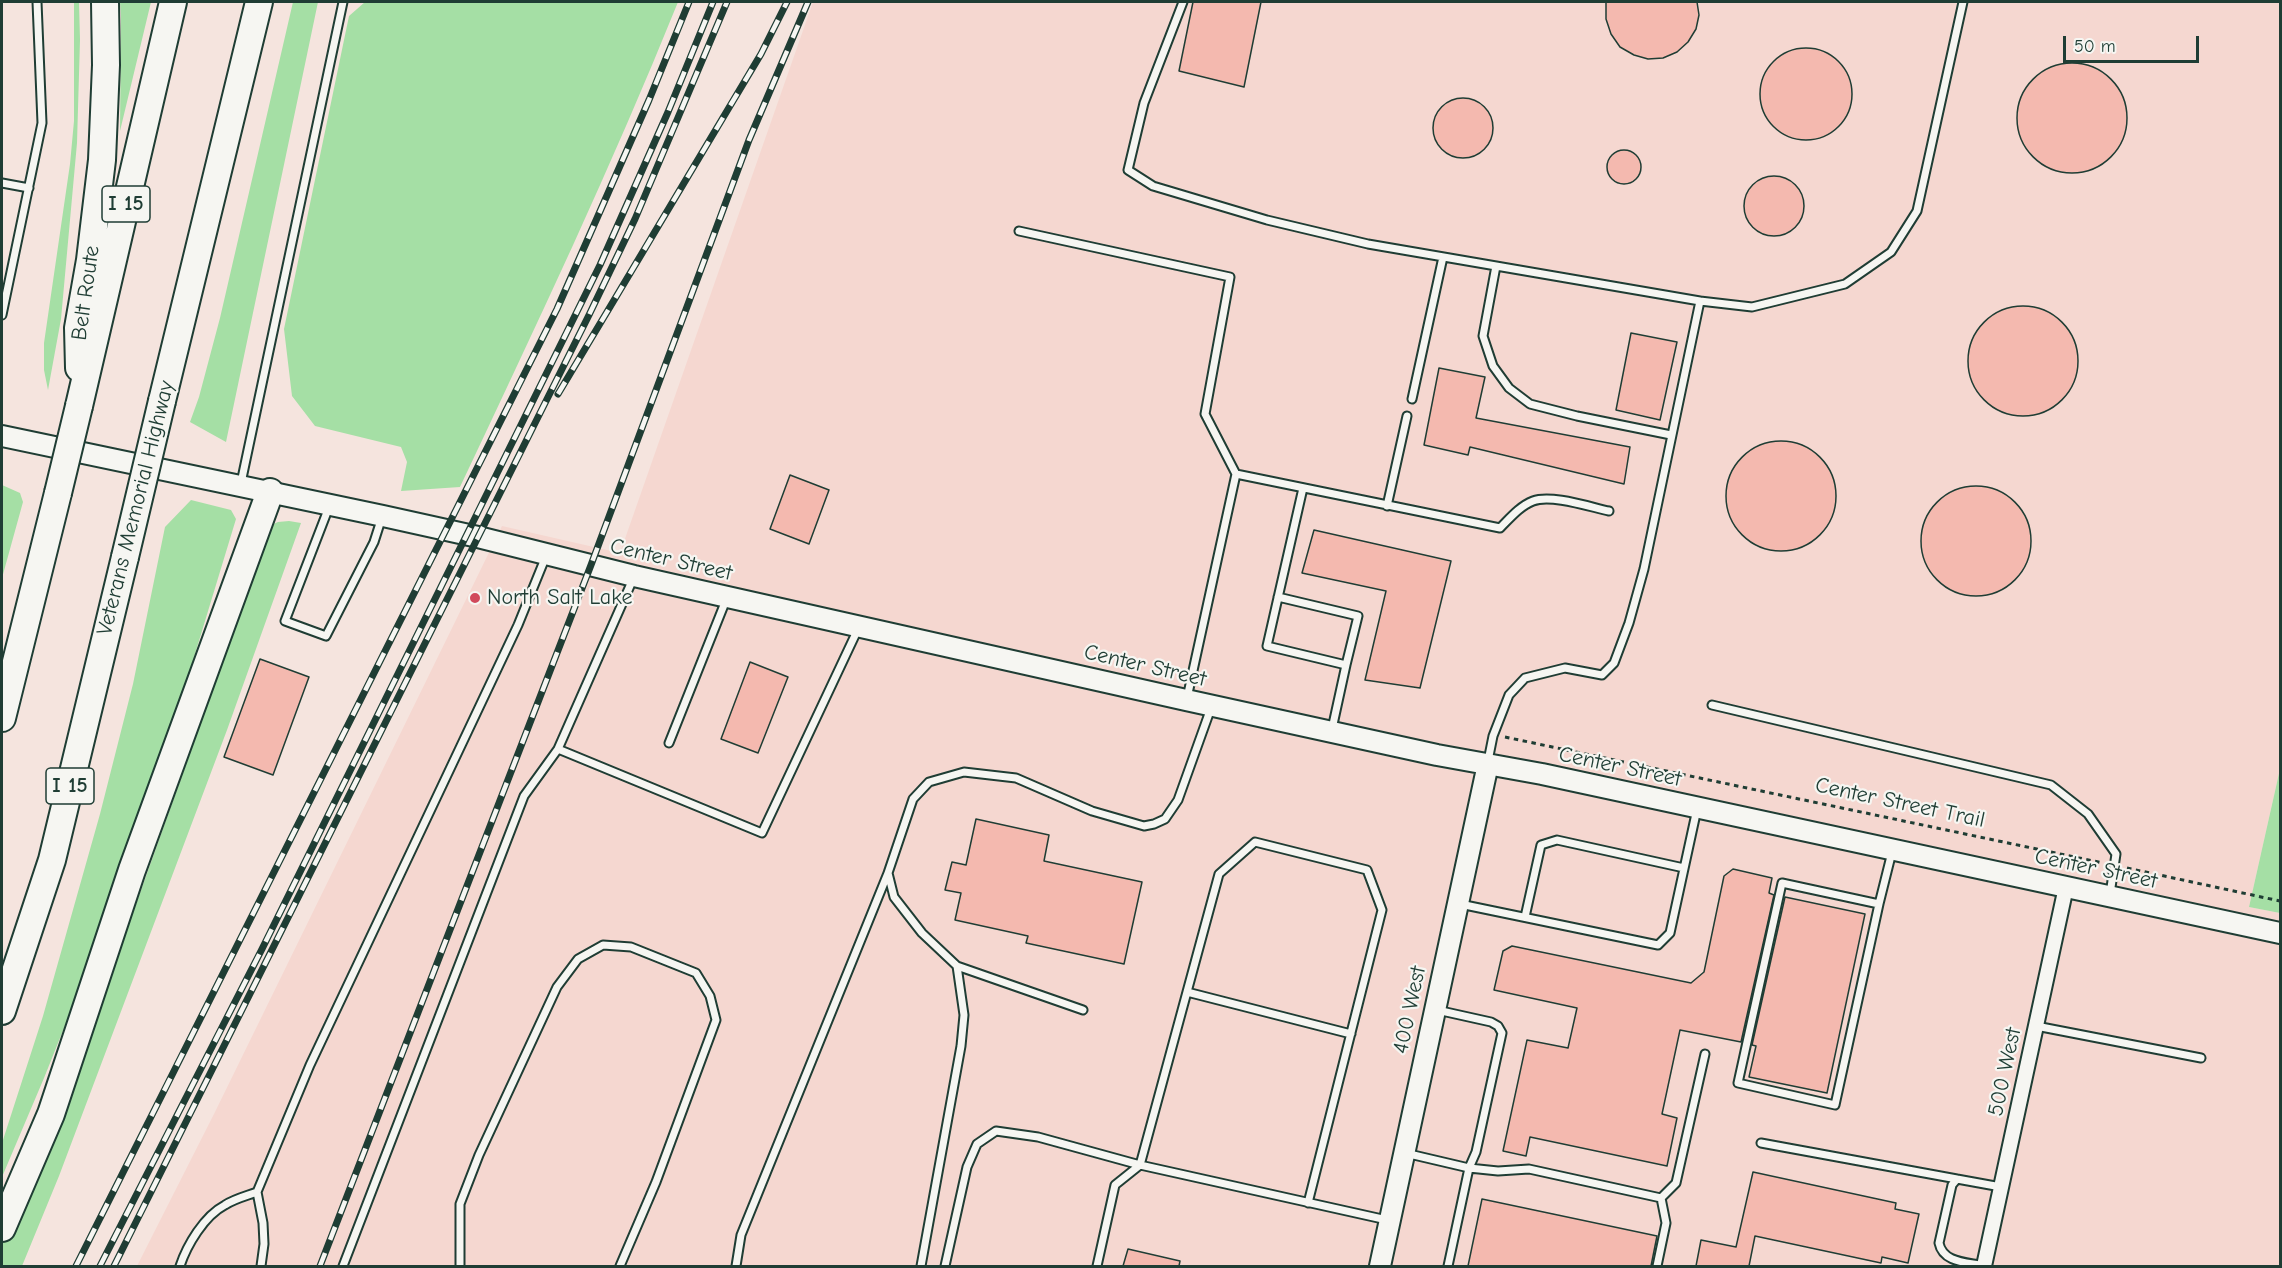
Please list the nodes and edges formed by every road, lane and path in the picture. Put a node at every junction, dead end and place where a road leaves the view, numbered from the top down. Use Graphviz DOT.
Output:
graph roads {
  1 [pos="37,2"];
  2 [pos="105,2"];
  3 [pos="173,2"];
  4 [pos="259,2"];
  5 [pos="343,2"];
  6 [pos="1183,2"];
  7 [pos="1964,2"];
  8 [pos="2,183"];
  9 [pos="29,188"];
  10 [pos="1019,231"];
  11 [pos="1443,257"];
  12 [pos="1496,266"];
  13 [pos="1700,301"];
  14 [pos="2,315"];
  15 [pos="1412,399"];
  16 [pos="79,406"];
  17 [pos="1407,416"];
  18 [pos="1671,435"];
  19 [pos="2,436"];
  20 [pos="1236,474"];
  21 [pos="240,486"];
  22 [pos="1303,489"];
  23 [pos="270,492"];
  24 [pos="330,504"];
  25 [pos="1387,506"];
  26 [pos="1609,511"];
  27 [pos="383,516"];
  28 [pos="547,554"];
  29 [pos="634,576"];
  30 [pos="1278,597"];
  31 [pos="727,598"];
  32 [pos="859,627"];
  33 [pos="1346,664"];
  34 [pos="1186,700"];
  35 [pos="1712,705"];
  36 [pos="1212,706"];
  37 [pos="2,718"];
  38 [pos="1331,731"];
  39 [pos="1512,738"];
  40 [pos="669,743"];
  41 [pos="558,749"];
  42 [pos="1488,764"];
  43 [pos="1698,808"];
  44 [pos="1893,850"];
  45 [pos="2114,865"];
  46 [pos="1684,868"];
  47 [pos="888,873"];
  48 [pos="2066,887"];
  49 [pos="2109,897"];
  50 [pos="2280,901"];
  51 [pos="1458,903"];
  52 [pos="1879,904"];
  53 [pos="1525,917"];
  54 [pos="2280,933"];
  55 [pos="957,966"];
  56 [pos="1187,992"];
  57 [pos="1083,1010"];
  58 [pos="1435,1010"];
  59 [pos="2,1011"];
  60 [pos="2036,1026"];
  61 [pos="1351,1034"];
  62 [pos="1705,1054"];
  63 [pos="2200,1058"];
  64 [pos="1761,1143"];
  65 [pos="1404,1153"];
  66 [pos="1140,1165"];
  67 [pos="1469,1168"];
  68 [pos="1956,1179"];
  69 [pos="2001,1188"];
  70 [pos="257,1192"];
  71 [pos="1661,1198"];
  72 [pos="1308,1203"];
  73 [pos="1390,1221"];
  74 [pos="2,1228"];
  75 [pos="180,1266"];
  76 [pos="261,1266"];
  77 [pos="343,1266"];
  78 [pos="460,1266"];
  79 [pos="620,1266"];
  80 [pos="736,1266"];
  81 [pos="921,1266"];
  82 [pos="945,1266"];
  83 [pos="1097,1266"];
  84 [pos="1380,1266"];
  85 [pos="1448,1266"];
  86 [pos="1657,1266"];
  87 [pos="1984,1266"];
  1 -- 9 [label="lane"];
  2 -- 16 [label="highway, Belt Route"];
  3 -- 16 [label="highway, I 15"];
  4 -- 59 [label="highway, Veterans Memorial Highway / I 15, bridge"];
  5 -- 21 [label="lane"];
  6 -- 11 [label="lane"];
  7 -- 13 [label="lane"];
  8 -- 9 [label="lane"];
  9 -- 14 [label="lane"];
  10 -- 20 [label="lane"];
  11 -- 12 [label="lane"];
  11 -- 15 [label="lane"];
  12 -- 13 [label="lane"];
  12 -- 18 [label="lane"];
  13 -- 18 [label="lane"];
  16 -- 37 [label="highway, I 15, bridge"];
  17 -- 25 [label="lane"];
  18 -- 42 [label="lane"];
  19 -- 21 [label="main road, Center Street"];
  20 -- 22 [label="lane"];
  20 -- 34 [label="lane"];
  21 -- 23 [label="main road, Center Street"];
  22 -- 25 [label="lane"];
  22 -- 30 [label="lane"];
  23 -- 24 [label="main road, Center Street"];
  23 -- 74 [label="highway"];
  24 -- 27 [label="main road, Center Street"];
  24 -- 27 [label="lane"];
  25 -- 26 [label="lane"];
  27 -- 28 [label="main road, Center Street"];
  28 -- 29 [label="main road, Center Street"];
  28 -- 70 [label="lane"];
  29 -- 31 [label="main road, Center Street"];
  29 -- 41 [label="lane"];
  30 -- 33 [label="lane"];
  30 -- 33 [label="lane"];
  31 -- 32 [label="main road, Center Street"];
  31 -- 40 [label="lane"];
  32 -- 34 [label="main road, Center Street"];
  32 -- 41 [label="lane"];
  33 -- 38 [label="lane"];
  34 -- 36 [label="main road, Center Street"];
  35 -- 45 [label="lane"];
  36 -- 38 [label="main road, Center Street"];
  36 -- 47 [label="lane"];
  38 -- 42 [label="main road, Center Street"];
  39 -- 45 [label="path, Center Street Trail"];
  41 -- 77 [label="lane"];
  42 -- 43 [label="main road, Center Street"];
  42 -- 51 [label="main road, 400 West"];
  43 -- 44 [label="main road, Center Street"];
  43 -- 46 [label="lane"];
  44 -- 48 [label="main road, Center Street"];
  44 -- 52 [label="lane"];
  45 -- 49 [label="lane"];
  45 -- 50 [label="path, Center Street Trail"];
  46 -- 53 [label="lane"];
  46 -- 53 [label="lane"];
  47 -- 55 [label="lane"];
  47 -- 80 [label="lane"];
  48 -- 49 [label="main road, Center Street"];
  48 -- 60 [label="street, 500 West"];
  49 -- 54 [label="main road, Center Street"];
  51 -- 53 [label="lane"];
  51 -- 58 [label="main road, 400 West"];
  52 -- 52 [label="lane"];
  55 -- 57 [label="lane"];
  55 -- 81 [label="lane"];
  56 -- 61 [label="lane"];
  56 -- 61 [label="lane"];
  56 -- 66 [label="lane"];
  58 -- 65 [label="main road, 400 West"];
  58 -- 67 [label="lane"];
  60 -- 63 [label="lane"];
  60 -- 69 [label="street, 500 West"];
  61 -- 72 [label="lane"];
  62 -- 71 [label="lane"];
  64 -- 68 [label="lane"];
  65 -- 67 [label="lane"];
  65 -- 73 [label="main road, 400 West"];
  66 -- 72 [label="lane"];
  66 -- 82 [label="lane"];
  66 -- 83 [label="lane"];
  67 -- 71 [label="lane"];
  67 -- 85 [label="lane"];
  68 -- 69 [label="lane"];
  68 -- 87 [label="lane"];
  69 -- 87 [label="street, 500 West"];
  70 -- 75 [label="lane"];
  70 -- 76 [label="lane"];
  71 -- 86 [label="lane"];
  72 -- 73 [label="lane"];
  73 -- 84 [label="main road, 400 West"];
  78 -- 79 [label="lane"];
}
